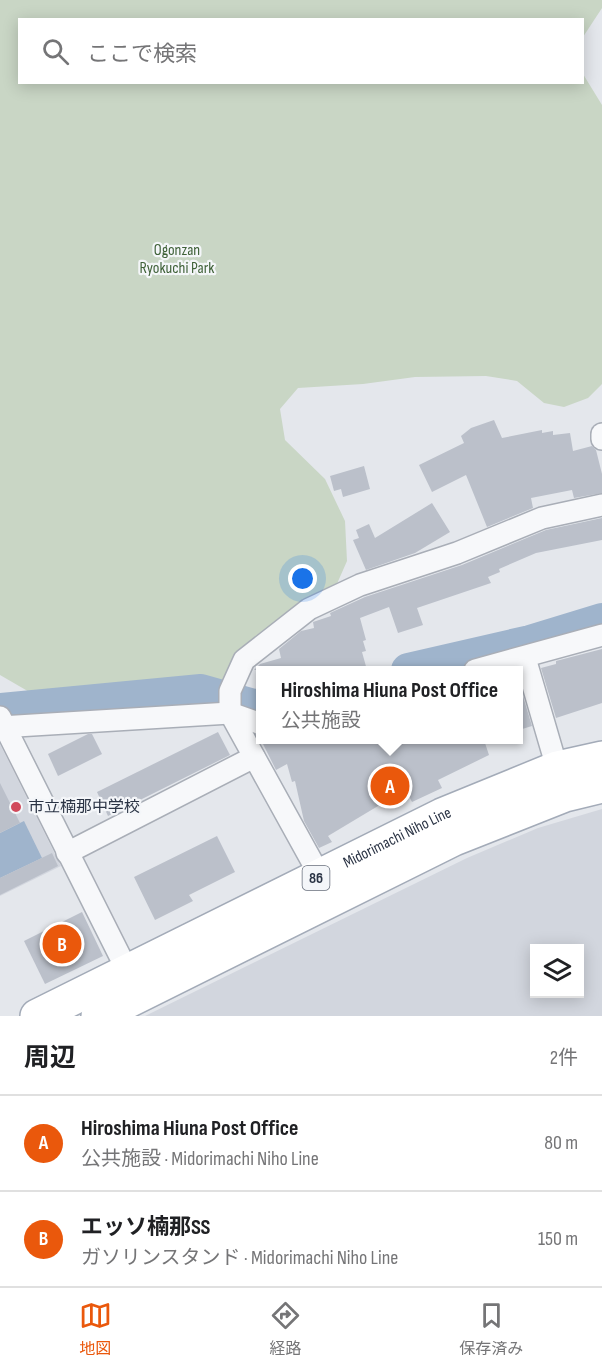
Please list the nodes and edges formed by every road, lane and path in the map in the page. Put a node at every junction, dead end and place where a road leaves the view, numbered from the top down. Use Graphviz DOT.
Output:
graph roads {
  1 [pos="602,505"];
  2 [pos="602,635"];
  3 [pos="525,658"];
  4 [pos="492,666"];
  5 [pos="230,705"];
  6 [pos="256,721"];
  7 [pos="2,723"];
  8 [pos="254,757"];
  9 [pos="602,758"];
  10 [pos="561,782"];
  11 [pos="602,786"];
  12 [pos="67,853"];
  13 [pos="327,888"];
  14 [pos="134,984"];
  15 [pos="37,1016"];
  16 [pos="98,1016"];
  1 -- 5 [label="street"];
  2 -- 3 [label="street"];
  3 -- 4 [label="street"];
  3 -- 10 [label="street"];
  5 -- 6 [label="street"];
  5 -- 7 [label="street"];
  5 -- 8 [label="street"];
  7 -- 12 [label="street"];
  8 -- 12 [label="street"];
  8 -- 13 [label="street"];
  9 -- 10 [label="main road, Midorimachi Niho Line / 86"];
  10 -- 11 [label="main road, Midorimachi Niho Line / 86"];
  10 -- 13 [label="main road, Midorimachi Niho Line / 86"];
  12 -- 14 [label="street"];
  13 -- 14 [label="main road, Midorimachi Niho Line / 86"];
  14 -- 15 [label="main road, Midorimachi Niho Line / 86"];
  14 -- 16 [label="main road, Midorimachi Niho Line / 86"];
}
